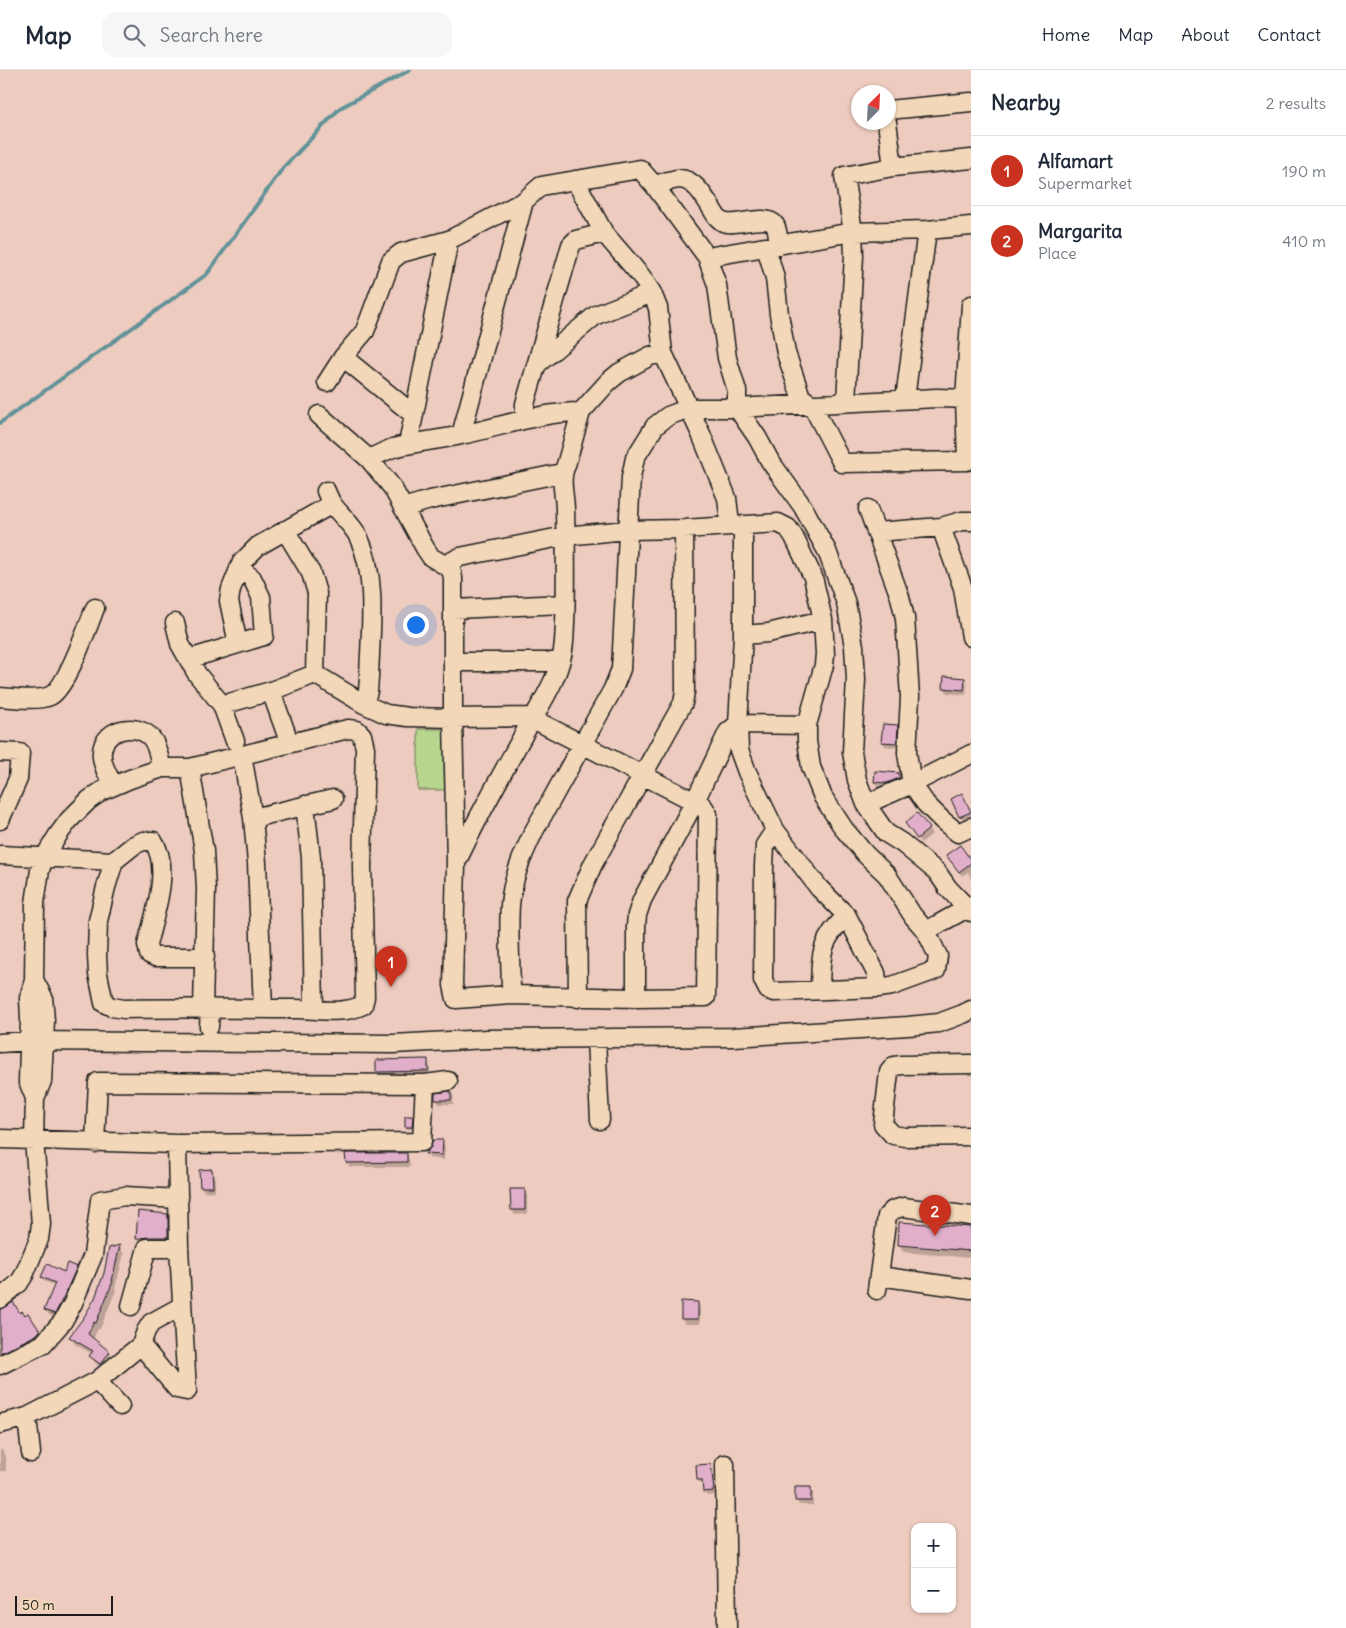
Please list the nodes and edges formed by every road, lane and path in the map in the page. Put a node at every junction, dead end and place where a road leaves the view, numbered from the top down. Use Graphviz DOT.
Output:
graph roads {
  1 [pos="971,102"];
  2 [pos="896,109"];
  3 [pos="888,130"];
  4 [pos="971,159"];
  5 [pos="893,167"];
  6 [pos="575,180"];
  7 [pos="654,185"];
  8 [pos="524,200"];
  9 [pos="971,226"];
  10 [pos="927,230"];
  11 [pos="853,232"];
  12 [pos="604,233"];
  13 [pos="449,240"];
  14 [pos="773,246"];
  15 [pos="707,257"];
  16 [pos="652,293"];
  17 [pos="971,305"];
  18 [pos="663,353"];
  19 [pos="342,357"];
  20 [pos="536,365"];
  21 [pos="327,382"];
  22 [pos="905,399"];
  23 [pos="968,399"];
  24 [pos="846,402"];
  25 [pos="812,405"];
  26 [pos="689,408"];
  27 [pos="736,408"];
  28 [pos="581,412"];
  29 [pos="319,415"];
  30 [pos="414,416"];
  31 [pos="524,418"];
  32 [pos="462,435"];
  33 [pos="408,444"];
  34 [pos="369,459"];
  35 [pos="562,473"];
  36 [pos="403,508"];
  37 [pos="868,509"];
  38 [pos="971,520"];
  39 [pos="735,526"];
  40 [pos="941,527"];
  41 [pos="684,529"];
  42 [pos="285,530"];
  43 [pos="627,530"];
  44 [pos="876,532"];
  45 [pos="566,536"];
  46 [pos="446,565"];
  47 [pos="239,568"];
  48 [pos="967,587"];
  49 [pos="564,604"];
  50 [pos="95,608"];
  51 [pos="454,609"];
  52 [pos="823,620"];
  53 [pos="175,623"];
  54 [pos="743,635"];
  55 [pos="971,637"];
  56 [pos="238,644"];
  57 [pos="189,659"];
  58 [pos="454,662"];
  59 [pos="560,662"];
  60 [pos="314,674"];
  61 [pos="271,691"];
  62 [pos="0,697"];
  63 [pos="364,704"];
  64 [pos="222,705"];
  65 [pos="453,718"];
  66 [pos="533,718"];
  67 [pos="738,724"];
  68 [pos="807,726"];
  69 [pos="286,733"];
  70 [pos="583,744"];
  71 [pos="239,748"];
  72 [pos="0,752"];
  73 [pos="971,754"];
  74 [pos="162,768"];
  75 [pos="190,768"];
  76 [pos="642,774"];
  77 [pos="912,784"];
  78 [pos="114,786"];
  79 [pos="333,799"];
  80 [pos="4,800"];
  81 [pos="695,801"];
  82 [pos="866,804"];
  83 [pos="305,805"];
  84 [pos="253,818"];
  85 [pos="0,820"];
  86 [pos="971,827"];
  87 [pos="774,830"];
  88 [pos="0,855"];
  89 [pos="44,858"];
  90 [pos="114,861"];
  91 [pos="456,864"];
  92 [pos="970,908"];
  93 [pos="846,916"];
  94 [pos="926,931"];
  95 [pos="205,957"];
  96 [pos="878,988"];
  97 [pos="820,990"];
  98 [pos="511,995"];
  99 [pos="578,998"];
  100 [pos="636,998"];
  101 [pos="206,1008"];
  102 [pos="262,1009"];
  103 [pos="314,1009"];
  104 [pos="971,1010"];
  105 [pos="210,1028"];
  106 [pos="596,1039"];
  107 [pos="37,1041"];
  108 [pos="0,1043"];
  109 [pos="971,1064"];
  110 [pos="448,1081"];
  111 [pos="425,1084"];
  112 [pos="600,1120"];
  113 [pos="971,1136"];
  114 [pos="0,1139"];
  115 [pos="34,1140"];
  116 [pos="95,1143"];
  117 [pos="178,1144"];
  118 [pos="179,1199"];
  119 [pos="971,1216"];
  120 [pos="179,1248"];
  121 [pos="971,1289"];
  122 [pos="0,1299"];
  123 [pos="131,1306"];
  124 [pos="182,1306"];
  125 [pos="141,1346"];
  126 [pos="0,1366"];
  127 [pos="97,1381"];
  128 [pos="120,1406"];
  129 [pos="27,1417"];
  130 [pos="0,1424"];
  131 [pos="31,1453"];
  132 [pos="726,1464"];
  133 [pos="727,1628"];
  1 -- 2 [label="street"];
  3 -- 5 [label="street"];
  4 -- 5 [label="street"];
  5 -- 11 [label="street"];
  6 -- 7 [label="street"];
  6 -- 8 [label="street"];
  6 -- 12 [label="street"];
  7 -- 14 [label="street"];
  7 -- 15 [label="street"];
  8 -- 13 [label="street"];
  8 -- 32 [label="street"];
  9 -- 10 [label="street"];
  10 -- 11 [label="street"];
  10 -- 22 [label="street"];
  11 -- 14 [label="street"];
  11 -- 24 [label="street"];
  12 -- 16 [label="street"];
  12 -- 20 [label="street"];
  13 -- 19 [label="street"];
  13 -- 30 [label="street"];
  14 -- 15 [label="street"];
  14 -- 25 [label="street"];
  15 -- 27 [label="street"];
  16 -- 18 [label="street"];
  16 -- 20 [label="street"];
  17 -- 23 [label="street"];
  18 -- 26 [label="street"];
  18 -- 28 [label="street"];
  19 -- 21 [label="street"];
  19 -- 30 [label="street"];
  20 -- 31 [label="street"];
  22 -- 23 [label="street"];
  22 -- 24 [label="street"];
  23 -- 25 [label="street"];
  24 -- 25 [label="street"];
  25 -- 27 [label="street"];
  26 -- 27 [label="street"];
  26 -- 39 [label="street"];
  26 -- 43 [label="street"];
  27 -- 82 [label="street"];
  28 -- 31 [label="street"];
  28 -- 35 [label="street"];
  29 -- 34 [label="street"];
  30 -- 33 [label="street"];
  31 -- 32 [label="street"];
  32 -- 33 [label="street"];
  33 -- 34 [label="street"];
  34 -- 36 [label="street"];
  35 -- 36 [label="street"];
  35 -- 45 [label="street"];
  36 -- 46 [label="street"];
  37 -- 44 [label="street"];
  38 -- 40 [label="street"];
  39 -- 41 [label="street"];
  39 -- 52 [label="street"];
  39 -- 54 [label="street"];
  40 -- 44 [label="street"];
  40 -- 48 [label="street"];
  41 -- 43 [label="street"];
  41 -- 76 [label="street"];
  42 -- 47 [label="street"];
  42 -- 60 [label="street"];
  42 -- 63 [label="street"];
  43 -- 45 [label="street"];
  43 -- 70 [label="street"];
  44 -- 77 [label="street"];
  45 -- 46 [label="street"];
  45 -- 49 [label="street"];
  46 -- 51 [label="street"];
  47 -- 56 [label="street"];
  47 -- 56 [label="street"];
  48 -- 55 [label="street"];
  49 -- 51 [label="street"];
  49 -- 59 [label="street"];
  50 -- 62 [label="street"];
  51 -- 58 [label="street"];
  52 -- 54 [label="street"];
  52 -- 68 [label="street"];
  53 -- 57 [label="street"];
  54 -- 67 [label="street"];
  56 -- 57 [label="street"];
  57 -- 64 [label="street"];
  58 -- 59 [label="street"];
  58 -- 65 [label="street"];
  59 -- 66 [label="street"];
  60 -- 61 [label="street"];
  60 -- 63 [label="street"];
  61 -- 64 [label="street"];
  61 -- 69 [label="street"];
  63 -- 65 [label="street"];
  64 -- 71 [label="street"];
  65 -- 66 [label="street"];
  65 -- 91 [label="street"];
  66 -- 70 [label="street"];
  66 -- 91 [label="street"];
  67 -- 68 [label="street"];
  67 -- 81 [label="street"];
  67 -- 87 [label="street"];
  68 -- 94 [label="street"];
  70 -- 76 [label="street"];
  70 -- 98 [label="street"];
  71 -- 75 [label="street"];
  71 -- 84 [label="street"];
  71 -- 103 [label="street"];
  72 -- 80 [label="street"];
  73 -- 77 [label="street"];
  74 -- 75 [label="street"];
  74 -- 78 [label="street"];
  74 -- 78 [label="street"];
  75 -- 95 [label="street"];
  76 -- 81 [label="street"];
  76 -- 99 [label="street"];
  77 -- 82 [label="street"];
  77 -- 86 [label="street"];
  78 -- 89 [label="street"];
  79 -- 83 [label="street"];
  80 -- 85 [label="street"];
  81 -- 100 [label="street"];
  81 -- 100 [label="street"];
  82 -- 92 [label="street"];
  83 -- 84 [label="street"];
  83 -- 103 [label="street"];
  84 -- 102 [label="street"];
  87 -- 93 [label="street"];
  87 -- 97 [label="street"];
  88 -- 89 [label="street"];
  89 -- 90 [label="street"];
  89 -- 107 [label="street"];
  90 -- 95 [label="street"];
  90 -- 101 [label="street"];
  91 -- 98 [label="street"];
  92 -- 94 [label="street"];
  93 -- 96 [label="street"];
  93 -- 97 [label="street"];
  94 -- 96 [label="street"];
  95 -- 101 [label="street"];
  96 -- 97 [label="street"];
  98 -- 99 [label="street"];
  99 -- 100 [label="street"];
  101 -- 102 [label="street"];
  101 -- 105 [label="street"];
  102 -- 103 [label="street"];
  104 -- 106 [label="street"];
  106 -- 107 [label="street"];
  106 -- 112 [label="street"];
  107 -- 108 [label="street"];
  107 -- 115 [label="street"];
  109 -- 113 [label="street"];
  110 -- 111 [label="street"];
  111 -- 116 [label="street"];
  111 -- 117 [label="street"];
  114 -- 115 [label="street"];
  115 -- 116 [label="street"];
  115 -- 122 [label="street"];
  116 -- 117 [label="street"];
  117 -- 118 [label="street"];
  118 -- 120 [label="street"];
  118 -- 126 [label="street"];
  119 -- 121 [label="street"];
  120 -- 123 [label="street"];
  120 -- 124 [label="street"];
  124 -- 125 [label="street"];
  124 -- 125 [label="street"];
  125 -- 127 [label="street"];
  127 -- 128 [label="street"];
  127 -- 129 [label="street"];
  129 -- 130 [label="street"];
  129 -- 131 [label="street"];
  132 -- 133 [label="street"];
}
